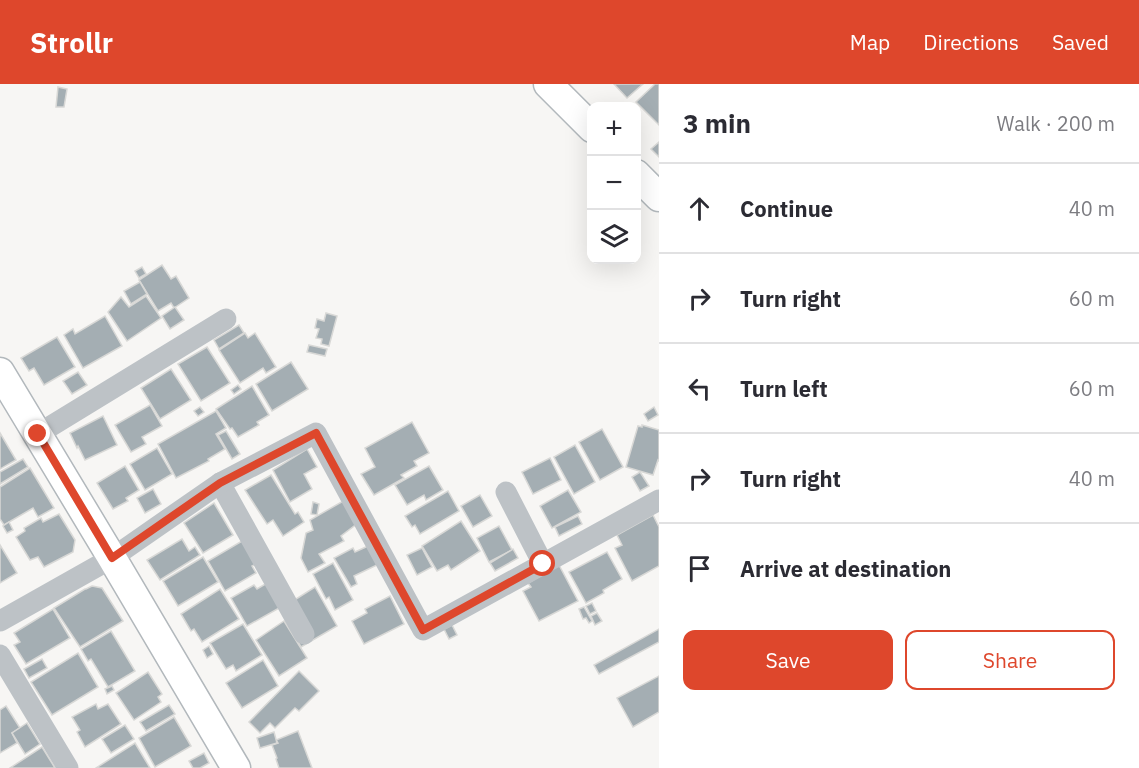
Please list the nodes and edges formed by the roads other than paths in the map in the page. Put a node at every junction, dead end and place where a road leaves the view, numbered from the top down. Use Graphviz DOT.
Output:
graph roads {
  1 [pos="548,84"];
  2 [pos="587,124"];
  3 [pos="641,179"];
  4 [pos="659,197"];
  5 [pos="226,319"];
  6 [pos="0,372"];
  7 [pos="38,434"];
  8 [pos="220,483"];
  9 [pos="506,492"];
  10 [pos="659,500"];
  11 [pos="112,558"];
  12 [pos="543,564"];
  13 [pos="0,621"];
  14 [pos="304,634"];
  15 [pos="0,655"];
  16 [pos="68,768"];
  17 [pos="237,768"];
  1 -- 2 [label="street"];
  3 -- 4 [label="street"];
  5 -- 7 [label="street"];
  6 -- 7 [label="street"];
  7 -- 11 [label="street"];
  8 -- 11 [label="street"];
  8 -- 12 [label="street"];
  8 -- 14 [label="street"];
  9 -- 12 [label="street"];
  10 -- 12 [label="street"];
  11 -- 13 [label="street"];
  11 -- 17 [label="street"];
  15 -- 16 [label="street"];
}
